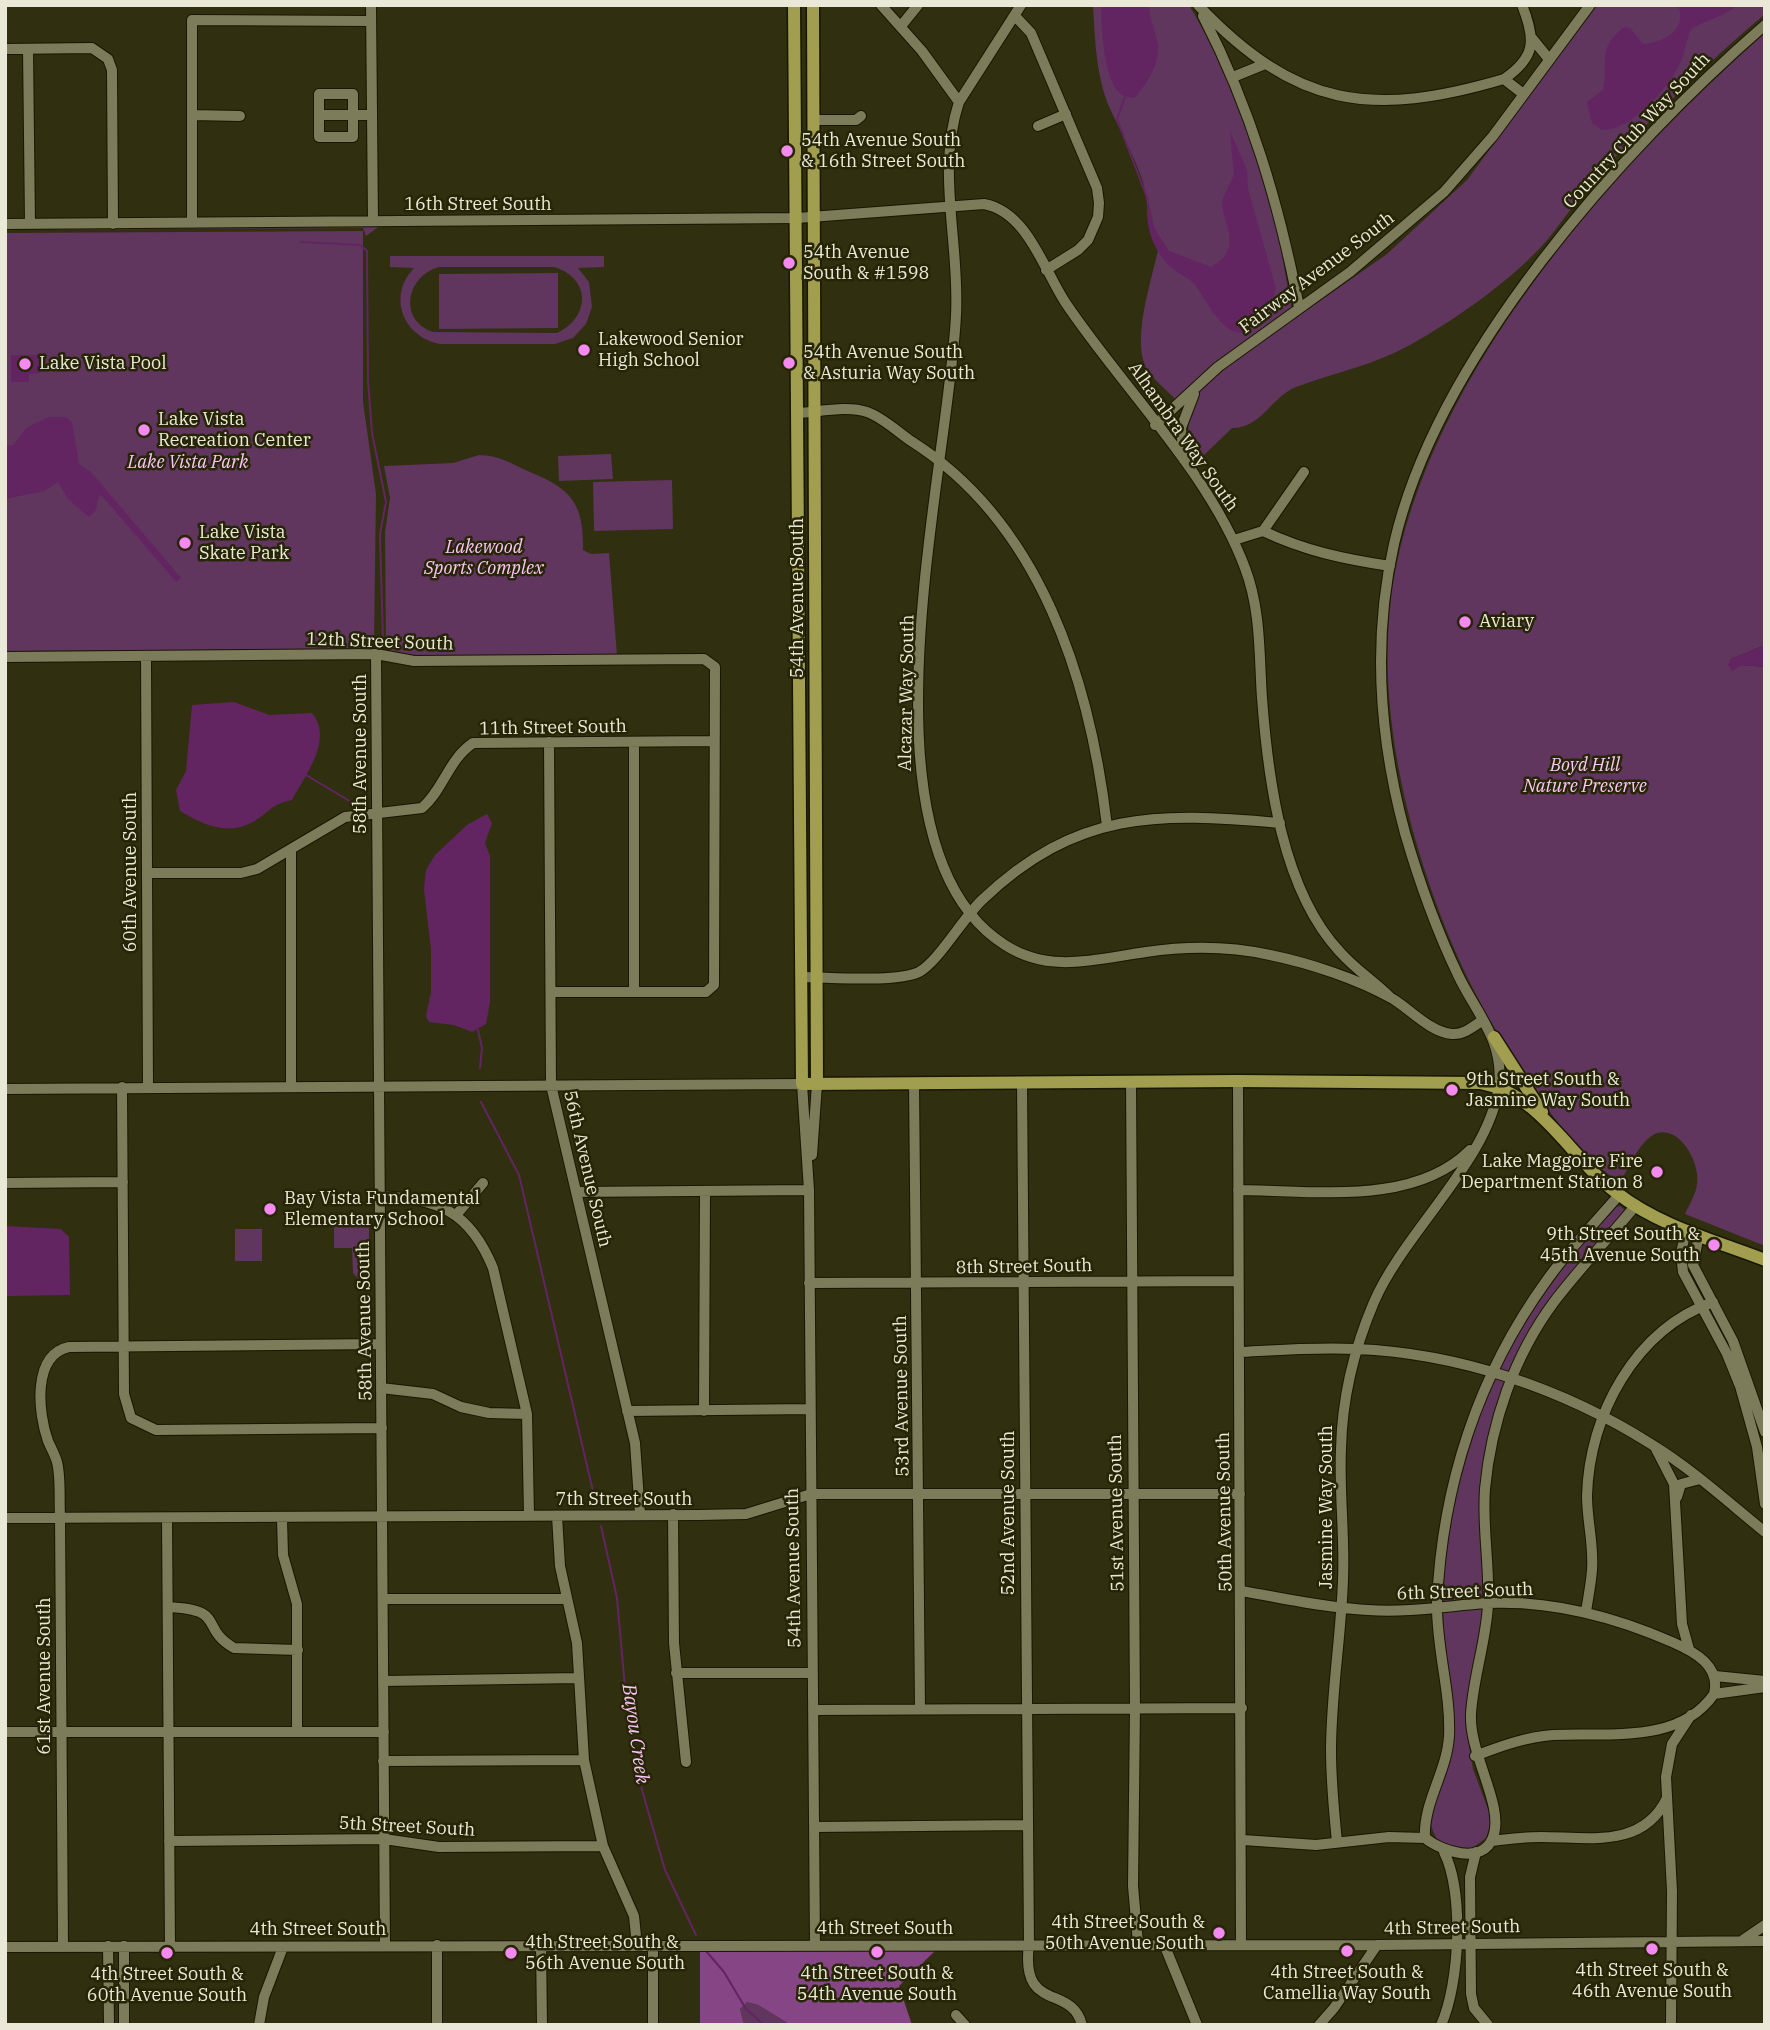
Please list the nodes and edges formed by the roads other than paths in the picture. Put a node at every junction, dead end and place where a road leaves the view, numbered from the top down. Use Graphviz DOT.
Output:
graph roads {
  1 [pos="371,5"];
  2 [pos="794,5"];
  3 [pos="813,5"];
  4 [pos="881,5"];
  5 [pos="918,5"];
  6 [pos="1021,5"];
  7 [pos="1197,5"];
  8 [pos="1522,5"];
  9 [pos="1590,5"];
  10 [pos="1015,16"];
  11 [pos="371,21"];
  12 [pos="1765,25"];
  13 [pos="901,26"];
  14 [pos="1531,37"];
  15 [pos="5,49"];
  16 [pos="28,49"];
  17 [pos="1548,58"];
  18 [pos="1265,64"];
  19 [pos="1233,77"];
  20 [pos="1504,79"];
  21 [pos="1522,93"];
  22 [pos="959,103"];
  23 [pos="1066,114"];
  24 [pos="319,115"];
  25 [pos="353,115"];
  26 [pos="372,115"];
  27 [pos="192,116"];
  28 [pos="240,116"];
  29 [pos="861,116"];
  30 [pos="814,120"];
  31 [pos="1038,126"];
  32 [pos="951,205"];
  33 [pos="797,218"];
  34 [pos="815,218"];
  35 [pos="373,221"];
  36 [pos="192,223"];
  37 [pos="5,224"];
  38 [pos="30,224"];
  39 [pos="113,224"];
  40 [pos="1045,270"];
  41 [pos="1299,307"];
  42 [pos="1200,384"];
  43 [pos="815,412"];
  44 [pos="798,413"];
  45 [pos="1155,425"];
  46 [pos="939,458"];
  47 [pos="1185,464"];
  48 [pos="1304,472"];
  49 [pos="1263,531"];
  50 [pos="1234,540"];
  51 [pos="1390,566"];
  52 [pos="376,654"];
  53 [pos="816,656"];
  54 [pos="5,657"];
  55 [pos="146,657"];
  56 [pos="799,657"];
  57 [pos="714,741"];
  58 [pos="549,742"];
  59 [pos="634,742"];
  60 [pos="377,812"];
  61 [pos="1280,823"];
  62 [pos="1107,826"];
  63 [pos="291,852"];
  64 [pos="147,873"];
  65 [pos="968,913"];
  66 [pos="802,977"];
  67 [pos="817,977"];
  68 [pos="634,991"];
  69 [pos="551,992"];
  70 [pos="1391,998"];
  71 [pos="1483,1020"];
  72 [pos="1494,1037"];
  73 [pos="1238,1081"];
  74 [pos="1022,1082"];
  75 [pos="1131,1082"];
  76 [pos="914,1083"];
  77 [pos="802,1084"];
  78 [pos="817,1084"];
  79 [pos="551,1085"];
  80 [pos="291,1086"];
  81 [pos="378,1086"];
  82 [pos="1499,1086"];
  83 [pos="122,1087"];
  84 [pos="148,1087"];
  85 [pos="5,1089"];
  86 [pos="1553,1130"];
  87 [pos="1475,1145"];
  88 [pos="123,1182"];
  89 [pos="5,1183"];
  90 [pos="483,1183"];
  91 [pos="809,1190"];
  92 [pos="1238,1190"];
  93 [pos="576,1192"];
  94 [pos="705,1193"];
  95 [pos="1619,1195"];
  96 [pos="379,1196"];
  97 [pos="1636,1205"];
  98 [pos="457,1214"];
  99 [pos="1686,1230"];
  100 [pos="1699,1235"];
  101 [pos="1765,1259"];
  102 [pos="1130,1281"];
  103 [pos="1238,1281"];
  104 [pos="809,1283"];
  105 [pos="916,1283"];
  106 [pos="1024,1283"];
  107 [pos="1713,1301"];
  108 [pos="1702,1306"];
  109 [pos="380,1344"];
  110 [pos="124,1346"];
  111 [pos="1356,1349"];
  112 [pos="1239,1352"];
  113 [pos="1492,1371"];
  114 [pos="1511,1378"];
  115 [pos="381,1388"];
  116 [pos="810,1409"];
  117 [pos="627,1411"];
  118 [pos="704,1411"];
  119 [pos="527,1414"];
  120 [pos="1602,1417"];
  121 [pos="382,1428"];
  122 [pos="1765,1432"];
  123 [pos="1654,1445"];
  124 [pos="1701,1479"];
  125 [pos="1025,1493"];
  126 [pos="811,1494"];
  127 [pos="1132,1494"];
  128 [pos="1240,1494"];
  129 [pos="918,1495"];
  130 [pos="1765,1504"];
  131 [pos="1677,1505"];
  132 [pos="640,1514"];
  133 [pos="673,1514"];
  134 [pos="528,1515"];
  135 [pos="60,1516"];
  136 [pos="556,1516"];
  137 [pos="383,1517"];
  138 [pos="5,1518"];
  139 [pos="167,1518"];
  140 [pos="282,1519"];
  141 [pos="1765,1532"];
  142 [pos="1241,1591"];
  143 [pos="383,1599"];
  144 [pos="566,1599"];
  145 [pos="1488,1603"];
  146 [pos="168,1607"];
  147 [pos="1437,1607"];
  148 [pos="1342,1608"];
  149 [pos="1586,1612"];
  150 [pos="1689,1649"];
  151 [pos="298,1650"];
  152 [pos="676,1673"];
  153 [pos="813,1673"];
  154 [pos="1715,1676"];
  155 [pos="578,1678"];
  156 [pos="383,1681"];
  157 [pos="1765,1681"];
  158 [pos="1765,1688"];
  159 [pos="1714,1694"];
  160 [pos="920,1708"];
  161 [pos="1027,1708"];
  162 [pos="1135,1708"];
  163 [pos="1242,1708"];
  164 [pos="813,1710"];
  165 [pos="1691,1715"];
  166 [pos="168,1731"];
  167 [pos="297,1731"];
  168 [pos="5,1732"];
  169 [pos="61,1732"];
  170 [pos="384,1732"];
  171 [pos="1475,1756"];
  172 [pos="584,1760"];
  173 [pos="383,1761"];
  174 [pos="686,1762"];
  175 [pos="1667,1797"];
  176 [pos="1027,1825"];
  177 [pos="814,1827"];
  178 [pos="384,1839"];
  179 [pos="1425,1839"];
  180 [pos="1243,1840"];
  181 [pos="169,1841"];
  182 [pos="1492,1841"];
  183 [pos="1337,1842"];
  184 [pos="603,1846"];
  185 [pos="1444,1852"];
  186 [pos="1476,1852"];
  187 [pos="1765,1925"];
  188 [pos="1671,1941"];
  189 [pos="1740,1941"];
  190 [pos="1765,1941"];
  191 [pos="1455,1943"];
  192 [pos="1029,1944"];
  193 [pos="1138,1944"];
  194 [pos="1164,1944"];
  195 [pos="1241,1944"];
  196 [pos="1470,1944"];
  197 [pos="385,1945"];
  198 [pos="437,1945"];
  199 [pos="541,1945"];
  200 [pos="816,1945"];
  201 [pos="1377,1945"];
  202 [pos="63,1946"];
  203 [pos="108,1946"];
  204 [pos="124,1946"];
  205 [pos="170,1946"];
  206 [pos="637,1946"];
  207 [pos="653,1946"];
  208 [pos="5,1947"];
  209 [pos="283,1947"];
  210 [pos="956,2015"];
  211 [pos="435,2023"];
  212 [pos="108,2025"];
  213 [pos="124,2025"];
  214 [pos="259,2025"];
  215 [pos="542,2025"];
  216 [pos="653,2025"];
  217 [pos="965,2025"];
  218 [pos="1082,2025"];
  219 [pos="1197,2025"];
  220 [pos="1319,2025"];
  221 [pos="1441,2025"];
  222 [pos="1488,2025"];
  223 [pos="1671,2025"];
  1 -- 11 [label="street"];
  2 -- 33 [label="main road, 54th Avenue South"];
  3 -- 30 [label="main road, 54th Avenue South"];
  4 -- 13 [label="street"];
  5 -- 13 [label="street"];
  6 -- 10 [label="street"];
  7 -- 18 [label="street"];
  7 -- 19 [label="street"];
  8 -- 14 [label="street"];
  9 -- 17 [label="street, Fairway Avenue South"];
  10 -- 22 [label="street"];
  10 -- 23 [label="street"];
  11 -- 26 [label="street"];
  11 -- 27 [label="street"];
  12 -- 51 [label="street, Country Club Way South"];
  13 -- 22 [label="street"];
  14 -- 17 [label="street"];
  14 -- 20 [label="street"];
  15 -- 16 [label="street"];
  16 -- 38 [label="street"];
  16 -- 39 [label="street"];
  17 -- 21 [label="street, Fairway Avenue South"];
  18 -- 19 [label="street"];
  18 -- 20 [label="street"];
  19 -- 41 [label="street"];
  20 -- 21 [label="street"];
  21 -- 41 [label="street, Fairway Avenue South"];
  22 -- 32 [label="street"];
  23 -- 31 [label="street"];
  23 -- 40 [label="street"];
  24 -- 25 [label="street"];
  24 -- 25 [label="street"];
  24 -- 25 [label="street"];
  25 -- 26 [label="street"];
  26 -- 35 [label="street"];
  27 -- 28 [label="street"];
  27 -- 36 [label="street"];
  29 -- 30 [label="street"];
  30 -- 34 [label="main road, 54th Avenue South"];
  32 -- 34 [label="street, 16th Street South"];
  32 -- 40 [label="street, Alhambra Way South"];
  32 -- 46 [label="street, Alcazar Way South"];
  33 -- 34 [label="street, 16th Street South"];
  33 -- 35 [label="street, 16th Street South"];
  33 -- 44 [label="main road, 54th Avenue South"];
  34 -- 43 [label="main road, 54th Avenue South"];
  35 -- 36 [label="street, 16th Street South"];
  36 -- 39 [label="street, 16th Street South"];
  37 -- 38 [label="street, 16th Street South"];
  38 -- 39 [label="street, 16th Street South"];
  40 -- 45 [label="street, Alhambra Way South"];
  41 -- 42 [label="street, Fairway Avenue South"];
  42 -- 45 [label="street, Fairway Avenue South"];
  42 -- 47 [label="street"];
  43 -- 44 [label="street"];
  43 -- 46 [label="street"];
  43 -- 53 [label="main road, 54th Avenue South"];
  44 -- 56 [label="main road, 54th Avenue South"];
  45 -- 47 [label="street, Alhambra Way South"];
  46 -- 62 [label="street"];
  46 -- 65 [label="street, Alcazar Way South"];
  47 -- 50 [label="street, Alhambra Way South"];
  48 -- 49 [label="street"];
  49 -- 50 [label="street"];
  49 -- 51 [label="street"];
  50 -- 61 [label="street, Alhambra Way South"];
  51 -- 71 [label="street, Country Club Way South"];
  52 -- 55 [label="street, 12th Street South"];
  52 -- 57 [label="street, 12th Street South"];
  52 -- 60 [label="street, 58th Avenue South"];
  53 -- 56 [label="street"];
  53 -- 67 [label="main road, 54th Avenue South"];
  54 -- 55 [label="street, 12th Street South"];
  55 -- 64 [label="street, 60th Avenue South"];
  56 -- 66 [label="main road, 54th Avenue South"];
  57 -- 59 [label="street, 11th Street South"];
  57 -- 68 [label="street"];
  58 -- 59 [label="street, 11th Street South"];
  58 -- 60 [label="street, 11th Street South"];
  58 -- 69 [label="street, 56th Avenue South"];
  59 -- 68 [label="street"];
  60 -- 63 [label="street, 11th Street South"];
  60 -- 81 [label="street, 58th Avenue South"];
  61 -- 62 [label="street"];
  61 -- 70 [label="street, Alhambra Way South"];
  62 -- 65 [label="street"];
  63 -- 64 [label="street, 11th Street South"];
  63 -- 80 [label="street"];
  64 -- 84 [label="street, 60th Avenue South"];
  65 -- 67 [label="street"];
  65 -- 70 [label="street, Alcazar Way South"];
  66 -- 67 [label="street"];
  66 -- 77 [label="main road, 54th Avenue South"];
  67 -- 78 [label="main road, 54th Avenue South"];
  68 -- 69 [label="street"];
  69 -- 79 [label="street, 56th Avenue South"];
  70 -- 71 [label="street, Alcazar Way South"];
  71 -- 72 [label="street, Country Club Way South"];
  72 -- 82 [label="street, Country Club Way South"];
  72 -- 86 [label="main road"];
  73 -- 75 [label="main road"];
  73 -- 82 [label="main road"];
  73 -- 92 [label="street, 50th Avenue South"];
  74 -- 75 [label="main road"];
  74 -- 76 [label="main road"];
  74 -- 106 [label="street, 52nd Avenue South"];
  75 -- 102 [label="street, 51st Avenue South"];
  76 -- 78 [label="main road"];
  76 -- 105 [label="street, 53rd Avenue South"];
  77 -- 78 [label="main road"];
  77 -- 79 [label="street"];
  77 -- 91 [label="street, 54th Avenue South"];
  78 -- 91 [label="street, 54th Avenue South"];
  79 -- 81 [label="street"];
  79 -- 93 [label="street, 56th Avenue South"];
  80 -- 81 [label="street"];
  80 -- 84 [label="street"];
  81 -- 96 [label="street, 58th Avenue South"];
  82 -- 86 [label="main road"];
  82 -- 87 [label="street, Jasmine Way South"];
  83 -- 84 [label="street"];
  83 -- 85 [label="street"];
  83 -- 88 [label="street"];
  86 -- 95 [label="main road"];
  87 -- 92 [label="street"];
  87 -- 111 [label="street, Jasmine Way South"];
  88 -- 89 [label="street"];
  88 -- 110 [label="street"];
  90 -- 98 [label="street"];
  91 -- 94 [label="street"];
  91 -- 104 [label="street, 54th Avenue South"];
  92 -- 103 [label="street, 50th Avenue South"];
  93 -- 94 [label="street"];
  93 -- 117 [label="street, 56th Avenue South"];
  94 -- 118 [label="street"];
  95 -- 97 [label="main road"];
  95 -- 113 [label="street"];
  96 -- 98 [label="street"];
  96 -- 109 [label="street, 58th Avenue South"];
  97 -- 99 [label="main road"];
  97 -- 114 [label="street"];
  98 -- 119 [label="street"];
  99 -- 100 [label="main road"];
  99 -- 108 [label="street"];
  100 -- 101 [label="main road"];
  100 -- 107 [label="street"];
  102 -- 103 [label="street, 8th Street South"];
  102 -- 106 [label="street, 8th Street South"];
  102 -- 127 [label="street, 51st Avenue South"];
  103 -- 112 [label="street, 50th Avenue South"];
  104 -- 105 [label="street, 8th Street South"];
  104 -- 116 [label="street, 54th Avenue South"];
  105 -- 106 [label="street, 8th Street South"];
  105 -- 129 [label="street, 53rd Avenue South"];
  106 -- 125 [label="street, 52nd Avenue South"];
  107 -- 108 [label="street"];
  107 -- 122 [label="street"];
  108 -- 120 [label="street"];
  108 -- 130 [label="street"];
  109 -- 110 [label="street"];
  109 -- 115 [label="street, 58th Avenue South"];
  110 -- 121 [label="street"];
  110 -- 135 [label="street, 61st Avenue South"];
  111 -- 112 [label="street"];
  111 -- 113 [label="street"];
  111 -- 148 [label="street, Jasmine Way South"];
  112 -- 128 [label="street, 50th Avenue South"];
  113 -- 114 [label="street"];
  113 -- 147 [label="street"];
  114 -- 120 [label="street"];
  114 -- 145 [label="street"];
  115 -- 119 [label="street"];
  115 -- 121 [label="street, 58th Avenue South"];
  116 -- 118 [label="street"];
  116 -- 126 [label="street, 54th Avenue South"];
  117 -- 118 [label="street"];
  117 -- 132 [label="street, 56th Avenue South"];
  119 -- 134 [label="street"];
  120 -- 123 [label="street"];
  120 -- 149 [label="street"];
  121 -- 137 [label="street, 58th Avenue South"];
  123 -- 124 [label="street"];
  123 -- 131 [label="street"];
  124 -- 131 [label="street"];
  124 -- 141 [label="street"];
  125 -- 127 [label="street, 7th Street South"];
  125 -- 129 [label="street, 7th Street South"];
  125 -- 161 [label="street, 52nd Avenue South"];
  126 -- 129 [label="street, 7th Street South"];
  126 -- 133 [label="street, 7th Street South"];
  126 -- 153 [label="street, 54th Avenue South"];
  127 -- 128 [label="street, 7th Street South"];
  127 -- 162 [label="street, 51st Avenue South"];
  128 -- 142 [label="street, 50th Avenue South"];
  129 -- 160 [label="street, 53rd Avenue South"];
  131 -- 150 [label="street"];
  132 -- 133 [label="street, 7th Street South"];
  132 -- 136 [label="street, 7th Street South"];
  133 -- 152 [label="street"];
  134 -- 136 [label="street, 7th Street South"];
  134 -- 137 [label="street, 7th Street South"];
  135 -- 138 [label="street, 7th Street South"];
  135 -- 139 [label="street, 7th Street South"];
  135 -- 169 [label="street, 61st Avenue South"];
  136 -- 144 [label="street"];
  137 -- 140 [label="street, 7th Street South"];
  137 -- 143 [label="street, 58th Avenue South"];
  139 -- 140 [label="street, 7th Street South"];
  139 -- 146 [label="street"];
  140 -- 151 [label="street"];
  142 -- 148 [label="street, 6th Street South"];
  142 -- 163 [label="street, 50th Avenue South"];
  143 -- 144 [label="street"];
  143 -- 156 [label="street, 58th Avenue South"];
  144 -- 155 [label="street"];
  145 -- 147 [label="street, 6th Street South"];
  145 -- 149 [label="street, 6th Street South"];
  145 -- 171 [label="street"];
  146 -- 151 [label="street"];
  146 -- 166 [label="street"];
  147 -- 148 [label="street, 6th Street South"];
  147 -- 179 [label="street"];
  148 -- 183 [label="street, Jasmine Way South"];
  149 -- 150 [label="street, 6th Street South"];
  150 -- 154 [label="street, 6th Street South"];
  151 -- 167 [label="street"];
  152 -- 153 [label="street"];
  152 -- 174 [label="street"];
  153 -- 164 [label="street, 54th Avenue South"];
  154 -- 157 [label="street"];
  154 -- 159 [label="street"];
  155 -- 156 [label="street"];
  155 -- 172 [label="street"];
  156 -- 170 [label="street, 58th Avenue South"];
  158 -- 159 [label="street"];
  159 -- 165 [label="street"];
  160 -- 161 [label="street"];
  160 -- 164 [label="street"];
  161 -- 162 [label="street"];
  161 -- 176 [label="street, 52nd Avenue South"];
  162 -- 163 [label="street"];
  162 -- 193 [label="street, 51st Avenue South"];
  163 -- 180 [label="street, 50th Avenue South"];
  164 -- 177 [label="street, 54th Avenue South"];
  165 -- 171 [label="street"];
  165 -- 175 [label="street"];
  166 -- 167 [label="street"];
  166 -- 169 [label="street"];
  166 -- 181 [label="street"];
  167 -- 170 [label="street"];
  168 -- 169 [label="street"];
  169 -- 202 [label="street, 61st Avenue South"];
  170 -- 173 [label="street, 58th Avenue South"];
  171 -- 182 [label="street"];
  172 -- 173 [label="street"];
  172 -- 184 [label="street"];
  173 -- 178 [label="street, 58th Avenue South"];
  175 -- 182 [label="street"];
  175 -- 188 [label="street"];
  176 -- 177 [label="street"];
  176 -- 192 [label="street, 52nd Avenue South"];
  177 -- 200 [label="street, 54th Avenue South"];
  178 -- 181 [label="street, 5th Street South"];
  178 -- 184 [label="street, 5th Street South"];
  178 -- 197 [label="street, 58th Avenue South"];
  179 -- 183 [label="street"];
  179 -- 185 [label="street"];
  180 -- 183 [label="street"];
  180 -- 195 [label="street, 50th Avenue South"];
  181 -- 205 [label="street"];
  182 -- 186 [label="street"];
  184 -- 206 [label="street"];
  185 -- 186 [label="street"];
  185 -- 191 [label="street"];
  186 -- 196 [label="street"];
  187 -- 189 [label="street"];
  188 -- 189 [label="street, 4th Street South"];
  188 -- 196 [label="street, 4th Street South"];
  188 -- 223 [label="street"];
  189 -- 190 [label="street, 4th Street South"];
  191 -- 196 [label="street, 4th Street South"];
  191 -- 201 [label="street, 4th Street South"];
  191 -- 221 [label="street"];
  192 -- 193 [label="street, 4th Street South"];
  192 -- 200 [label="street, 4th Street South"];
  192 -- 218 [label="street, 52nd Avenue South"];
  193 -- 194 [label="street, 4th Street South"];
  194 -- 195 [label="street, 4th Street South"];
  194 -- 219 [label="street"];
  195 -- 201 [label="street, 4th Street South"];
  196 -- 222 [label="street"];
  197 -- 198 [label="street, 4th Street South"];
  197 -- 209 [label="street, 4th Street South"];
  198 -- 199 [label="street, 4th Street South"];
  198 -- 211 [label="street"];
  199 -- 206 [label="street, 4th Street South"];
  199 -- 215 [label="street"];
  200 -- 207 [label="street, 4th Street South"];
  201 -- 220 [label="street"];
  202 -- 203 [label="street, 4th Street South"];
  202 -- 208 [label="street, 4th Street South"];
  203 -- 204 [label="street, 4th Street South"];
  203 -- 212 [label="street"];
  204 -- 205 [label="street, 4th Street South"];
  204 -- 213 [label="street"];
  205 -- 209 [label="street, 4th Street South"];
  206 -- 207 [label="street, 4th Street South"];
  207 -- 216 [label="street"];
  209 -- 214 [label="street"];
  210 -- 217 [label="street"];
}
